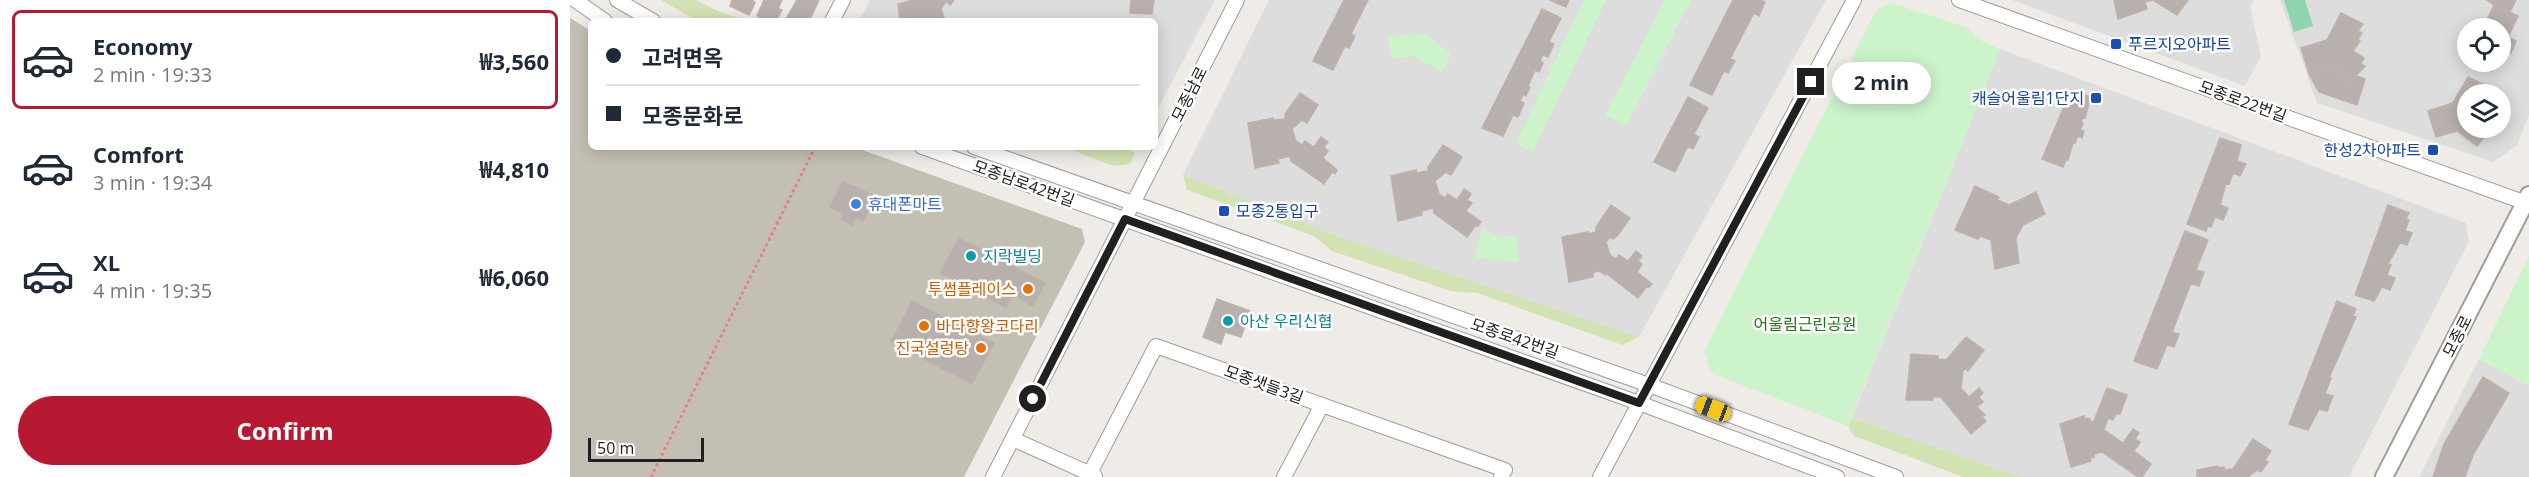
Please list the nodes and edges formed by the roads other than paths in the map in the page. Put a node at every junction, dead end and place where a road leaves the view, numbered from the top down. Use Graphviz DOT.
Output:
graph roads {
  1 [pos="575,0"];
  2 [pos="617,0"];
  3 [pos="843,0"];
  4 [pos="1237,0"];
  5 [pos="1854,0"];
  6 [pos="1959,0"];
  7 [pos="601,18"];
  8 [pos="648,18"];
  9 [pos="834,18"];
  10 [pos="930,150"];
  11 [pos="983,150"];
  12 [pos="2528,201"];
  13 [pos="1133,203"];
  14 [pos="1125,219"];
  15 [pos="1649,385"];
  16 [pos="1639,403"];
  17 [pos="1322,405"];
  18 [pos="1013,439"];
  19 [pos="1091,476"];
  20 [pos="993,477"];
  21 [pos="1284,477"];
  22 [pos="1501,477"];
  23 [pos="1600,477"];
  24 [pos="1837,477"];
  25 [pos="1896,477"];
  26 [pos="2384,477"];
  1 -- 7 [label="street"];
  2 -- 8 [label="street"];
  3 -- 9 [label="street"];
  4 -- 13 [label="street, 모종남로"];
  5 -- 15 [label="street"];
  6 -- 12 [label="street, 모종로22번길"];
  10 -- 14 [label="street, 모종남로42번길"];
  11 -- 13 [label="street, 모종남로42번길"];
  12 -- 26 [label="street, 모종로"];
  13 -- 14 [label="street, 모종남로"];
  13 -- 15 [label="street, 모종로42번길"];
  14 -- 16 [label="street, 모종로42번길"];
  14 -- 18 [label="street, 모종남로"];
  15 -- 16 [label="street"];
  15 -- 25 [label="street, 모종로42번길"];
  16 -- 23 [label="street"];
  16 -- 24 [label="street, 모종로42번길"];
  17 -- 19 [label="street, 모종샛들3길"];
  17 -- 21 [label="street"];
  17 -- 22 [label="street, 모종샛들3길"];
  18 -- 19 [label="street"];
  18 -- 20 [label="street, 모종남로"];
}
